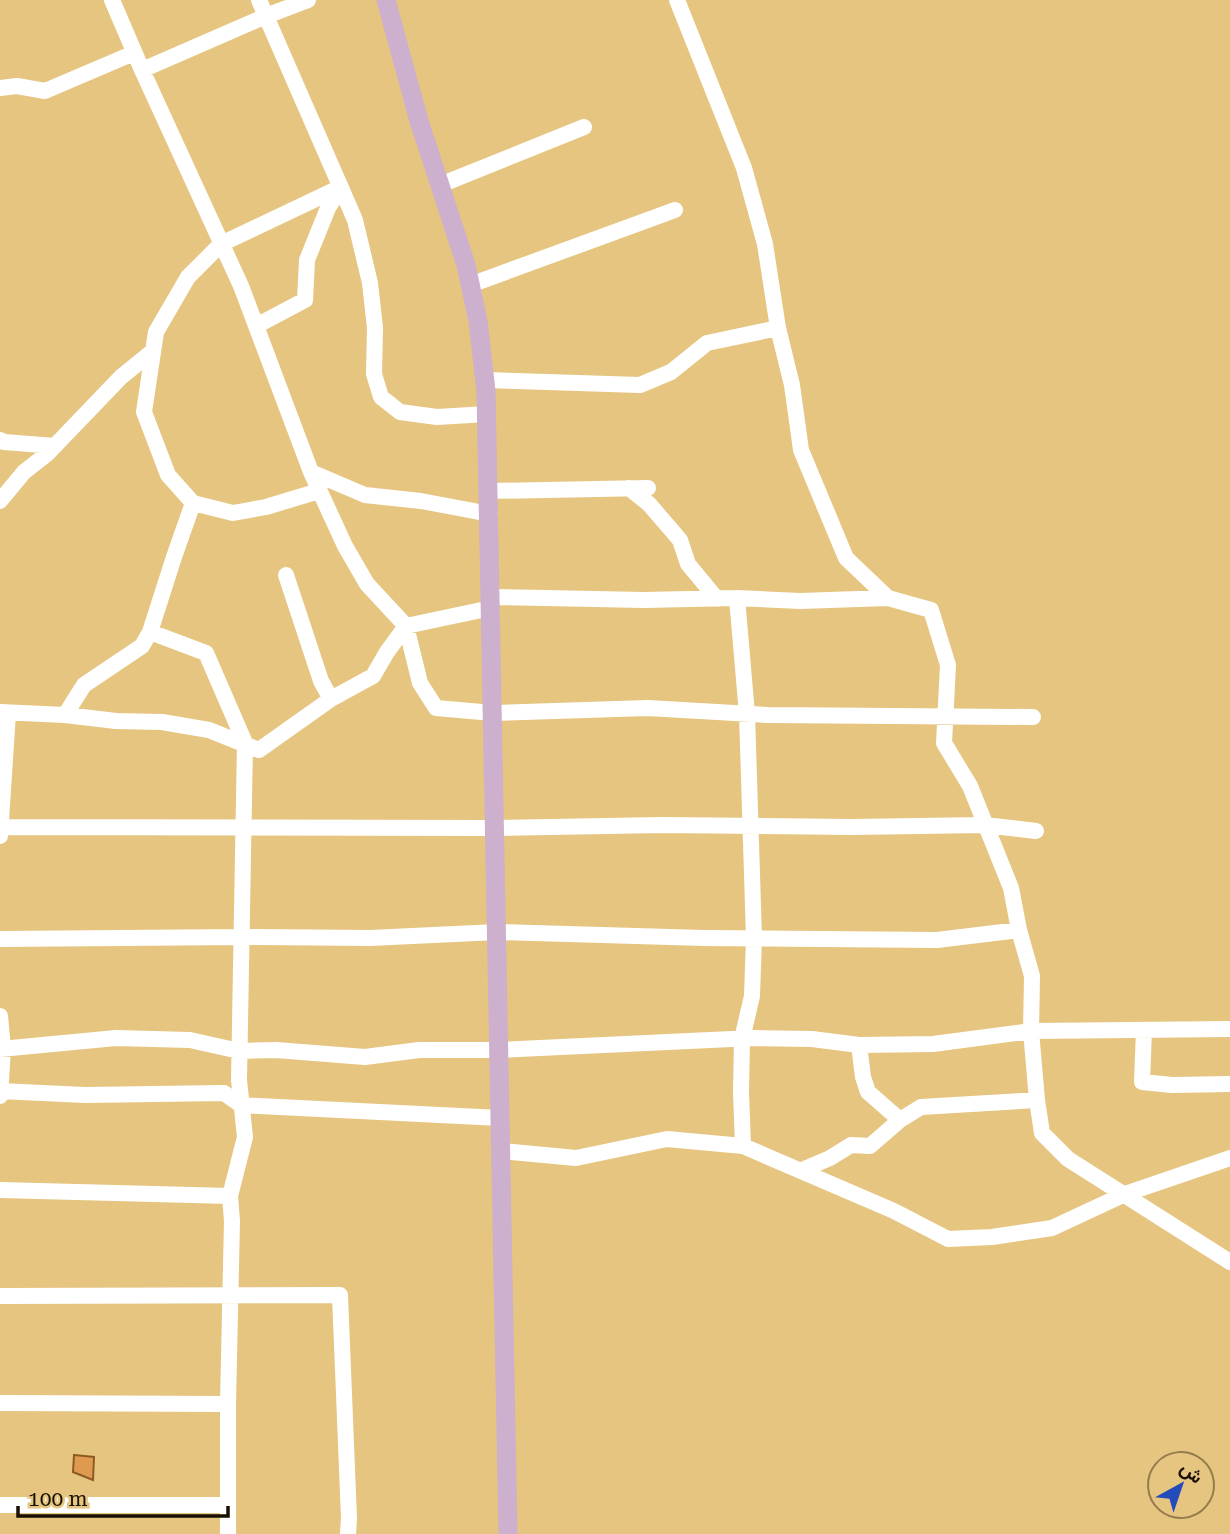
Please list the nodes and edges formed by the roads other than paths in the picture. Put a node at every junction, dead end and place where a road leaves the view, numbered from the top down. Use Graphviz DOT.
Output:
graph roads {
  1 [pos="112,0"];
  2 [pos="259,0"];
  3 [pos="308,0"];
  4 [pos="386,0"];
  5 [pos="677,0"];
  6 [pos="266,16"];
  7 [pos="134,53"];
  8 [pos="142,71"];
  9 [pos="0,88"];
  10 [pos="583,127"];
  11 [pos="440,185"];
  12 [pos="341,187"];
  13 [pos="675,210"];
  14 [pos="221,244"];
  15 [pos="470,285"];
  16 [pos="256,326"];
  17 [pos="778,328"];
  18 [pos="153,351"];
  19 [pos="485,380"];
  20 [pos="487,414"];
  21 [pos="0,440"];
  22 [pos="55,446"];
  23 [pos="311,472"];
  24 [pos="629,488"];
  25 [pos="648,488"];
  26 [pos="319,491"];
  27 [pos="489,491"];
  28 [pos="0,501"];
  29 [pos="193,503"];
  30 [pos="490,513"];
  31 [pos="286,575"];
  32 [pos="737,598"];
  33 [pos="888,598"];
  34 [pos="716,599"];
  35 [pos="491,603"];
  36 [pos="406,626"];
  37 [pos="150,632"];
  38 [pos="331,699"];
  39 [pos="4,713"];
  40 [pos="493,713"];
  41 [pos="747,713"];
  42 [pos="65,715"];
  43 [pos="945,717"];
  44 [pos="1033,717"];
  45 [pos="245,743"];
  46 [pos="985,825"];
  47 [pos="749,826"];
  48 [pos="0,827"];
  49 [pos="243,828"];
  50 [pos="495,828"];
  51 [pos="1036,831"];
  52 [pos="0,836"];
  53 [pos="1019,930"];
  54 [pos="497,932"];
  55 [pos="242,937"];
  56 [pos="754,938"];
  57 [pos="0,939"];
  58 [pos="0,1016"];
  59 [pos="1230,1029"];
  60 [pos="1144,1030"];
  61 [pos="1031,1031"];
  62 [pos="741,1039"];
  63 [pos="859,1045"];
  64 [pos="1,1049"];
  65 [pos="239,1051"];
  66 [pos="499,1051"];
  67 [pos="1230,1084"];
  68 [pos="0,1091"];
  69 [pos="0,1097"];
  70 [pos="1037,1100"];
  71 [pos="241,1105"];
  72 [pos="500,1118"];
  73 [pos="900,1120"];
  74 [pos="743,1146"];
  75 [pos="501,1151"];
  76 [pos="1230,1158"];
  77 [pos="802,1170"];
  78 [pos="0,1190"];
  79 [pos="1125,1194"];
  80 [pos="230,1196"];
  81 [pos="1230,1262"];
  82 [pos="230,1295"];
  83 [pos="0,1296"];
  84 [pos="0,1403"];
  85 [pos="228,1404"];
  86 [pos="0,1505"];
  87 [pos="228,1505"];
  88 [pos="228,1534"];
  89 [pos="348,1534"];
  90 [pos="508,1534"];
  1 -- 7 [label="street"];
  2 -- 6 [label="street"];
  3 -- 6 [label="street"];
  4 -- 11 [label="main road"];
  5 -- 17 [label="street"];
  6 -- 8 [label="street"];
  6 -- 12 [label="street"];
  7 -- 8 [label="street"];
  7 -- 9 [label="street"];
  8 -- 14 [label="street"];
  10 -- 11 [label="street"];
  11 -- 15 [label="main road"];
  12 -- 14 [label="street"];
  12 -- 16 [label="street"];
  12 -- 20 [label="street"];
  13 -- 15 [label="street"];
  14 -- 16 [label="street"];
  14 -- 18 [label="street"];
  15 -- 19 [label="main road"];
  16 -- 23 [label="street"];
  17 -- 19 [label="street"];
  17 -- 33 [label="street"];
  18 -- 22 [label="street"];
  18 -- 29 [label="street"];
  19 -- 20 [label="main road"];
  20 -- 27 [label="main road"];
  21 -- 22 [label="street"];
  22 -- 28 [label="street"];
  23 -- 26 [label="street"];
  23 -- 30 [label="street"];
  24 -- 25 [label="street"];
  24 -- 27 [label="street"];
  24 -- 34 [label="street"];
  26 -- 29 [label="street"];
  26 -- 36 [label="street"];
  27 -- 30 [label="main road"];
  29 -- 37 [label="street"];
  30 -- 35 [label="main road"];
  31 -- 38 [label="street"];
  32 -- 33 [label="street"];
  32 -- 34 [label="street"];
  32 -- 41 [label="street"];
  33 -- 43 [label="street"];
  34 -- 35 [label="street"];
  35 -- 36 [label="street"];
  35 -- 40 [label="main road"];
  36 -- 38 [label="street"];
  36 -- 40 [label="street"];
  37 -- 42 [label="street"];
  37 -- 45 [label="street"];
  38 -- 45 [label="street"];
  39 -- 42 [label="street"];
  39 -- 48 [label="street"];
  40 -- 41 [label="street"];
  40 -- 50 [label="main road"];
  41 -- 43 [label="street"];
  41 -- 47 [label="street"];
  42 -- 45 [label="street"];
  43 -- 44 [label="street"];
  43 -- 46 [label="street"];
  45 -- 49 [label="street"];
  46 -- 47 [label="street"];
  46 -- 51 [label="street"];
  46 -- 53 [label="street"];
  47 -- 50 [label="street"];
  47 -- 56 [label="street"];
  48 -- 49 [label="street"];
  48 -- 52 [label="street"];
  49 -- 50 [label="street"];
  49 -- 55 [label="street"];
  50 -- 54 [label="main road"];
  53 -- 56 [label="street"];
  53 -- 61 [label="street"];
  54 -- 55 [label="street"];
  54 -- 56 [label="street"];
  54 -- 66 [label="main road"];
  55 -- 57 [label="street"];
  55 -- 65 [label="street"];
  56 -- 62 [label="street"];
  58 -- 64 [label="street"];
  59 -- 60 [label="street"];
  60 -- 61 [label="street"];
  60 -- 67 [label="street"];
  61 -- 63 [label="street"];
  61 -- 70 [label="street"];
  62 -- 63 [label="street"];
  62 -- 66 [label="street"];
  62 -- 74 [label="street"];
  63 -- 73 [label="street"];
  64 -- 65 [label="street"];
  64 -- 68 [label="street"];
  65 -- 66 [label="street"];
  65 -- 71 [label="street"];
  66 -- 72 [label="main road"];
  68 -- 69 [label="street"];
  68 -- 71 [label="street"];
  70 -- 73 [label="street"];
  70 -- 79 [label="street"];
  71 -- 72 [label="street"];
  71 -- 80 [label="street"];
  72 -- 75 [label="main road"];
  73 -- 77 [label="street"];
  74 -- 75 [label="street"];
  74 -- 77 [label="street"];
  75 -- 90 [label="main road"];
  76 -- 79 [label="street"];
  77 -- 79 [label="street"];
  78 -- 80 [label="street"];
  79 -- 81 [label="street"];
  80 -- 82 [label="street"];
  82 -- 83 [label="street"];
  82 -- 85 [label="street"];
  82 -- 89 [label="street"];
  84 -- 85 [label="street"];
  85 -- 87 [label="street"];
  86 -- 87 [label="street"];
  87 -- 88 [label="street"];
}
